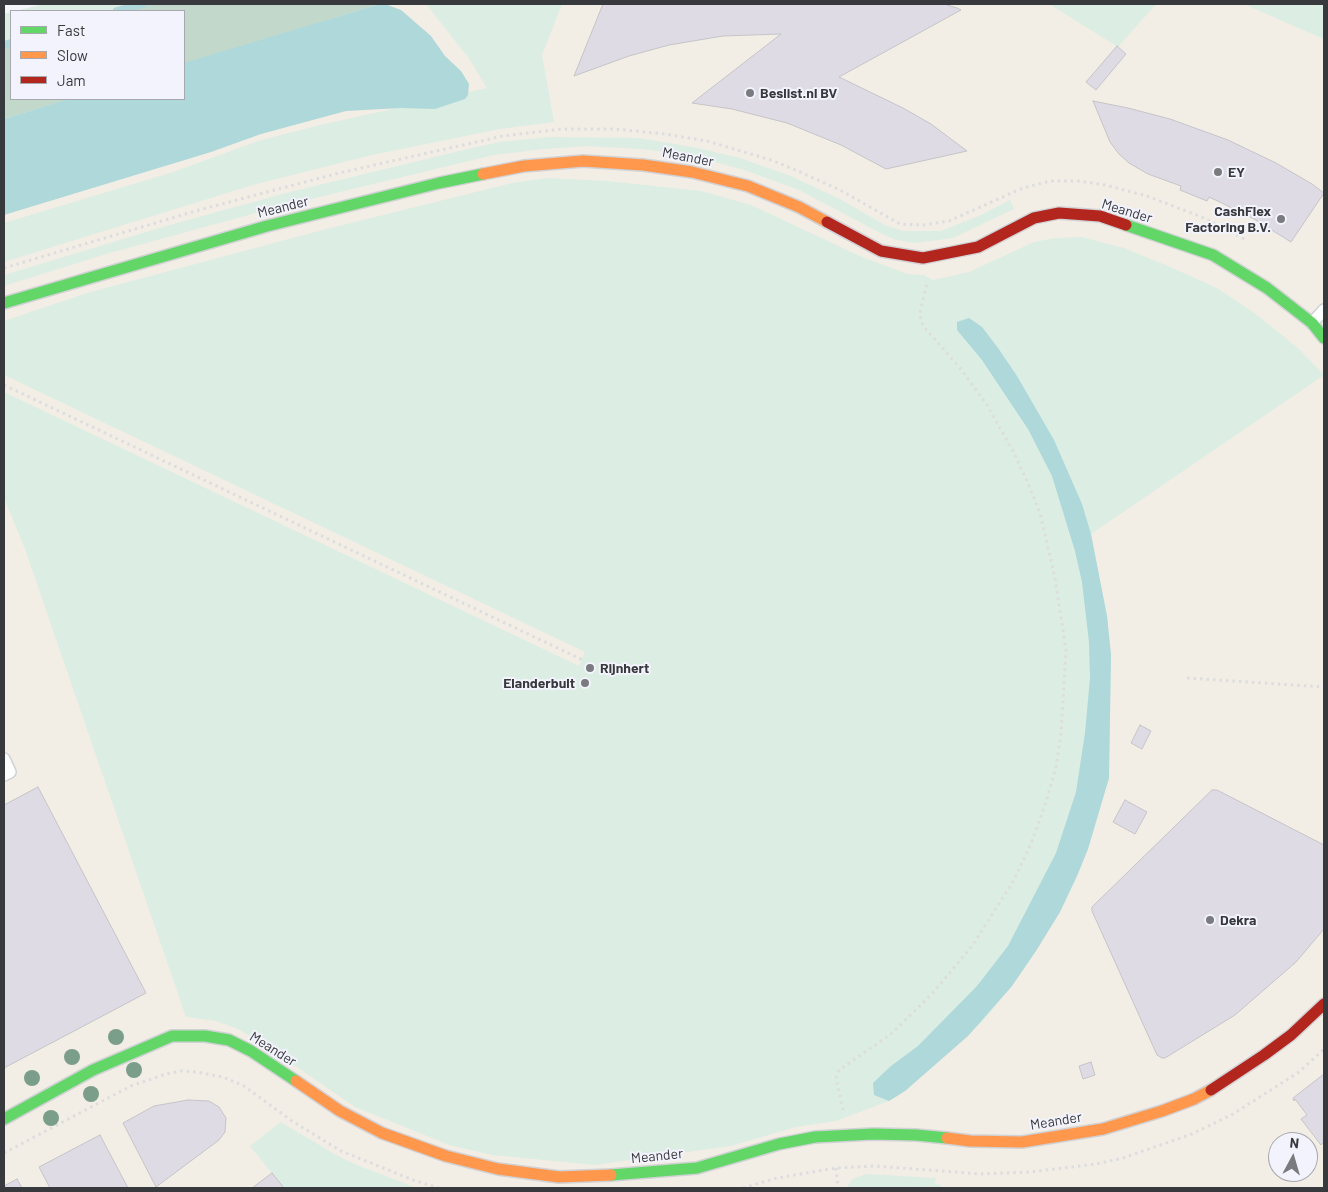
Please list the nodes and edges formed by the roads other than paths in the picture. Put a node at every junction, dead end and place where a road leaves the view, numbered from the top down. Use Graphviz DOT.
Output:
graph roads {
  1 [pos="4,303"];
  2 [pos="1324,310"];
  3 [pos="1312,323"];
  4 [pos="1324,338"];
  5 [pos="4,759"];
  6 [pos="4,775"];
  7 [pos="1324,1004"];
  8 [pos="4,1119"];
  1 -- 3 [label="street, Meander"];
  2 -- 3 [label="lane"];
  3 -- 4 [label="street, Meander"];
  5 -- 6 [label="lane"];
  7 -- 8 [label="street, Meander"];
}
